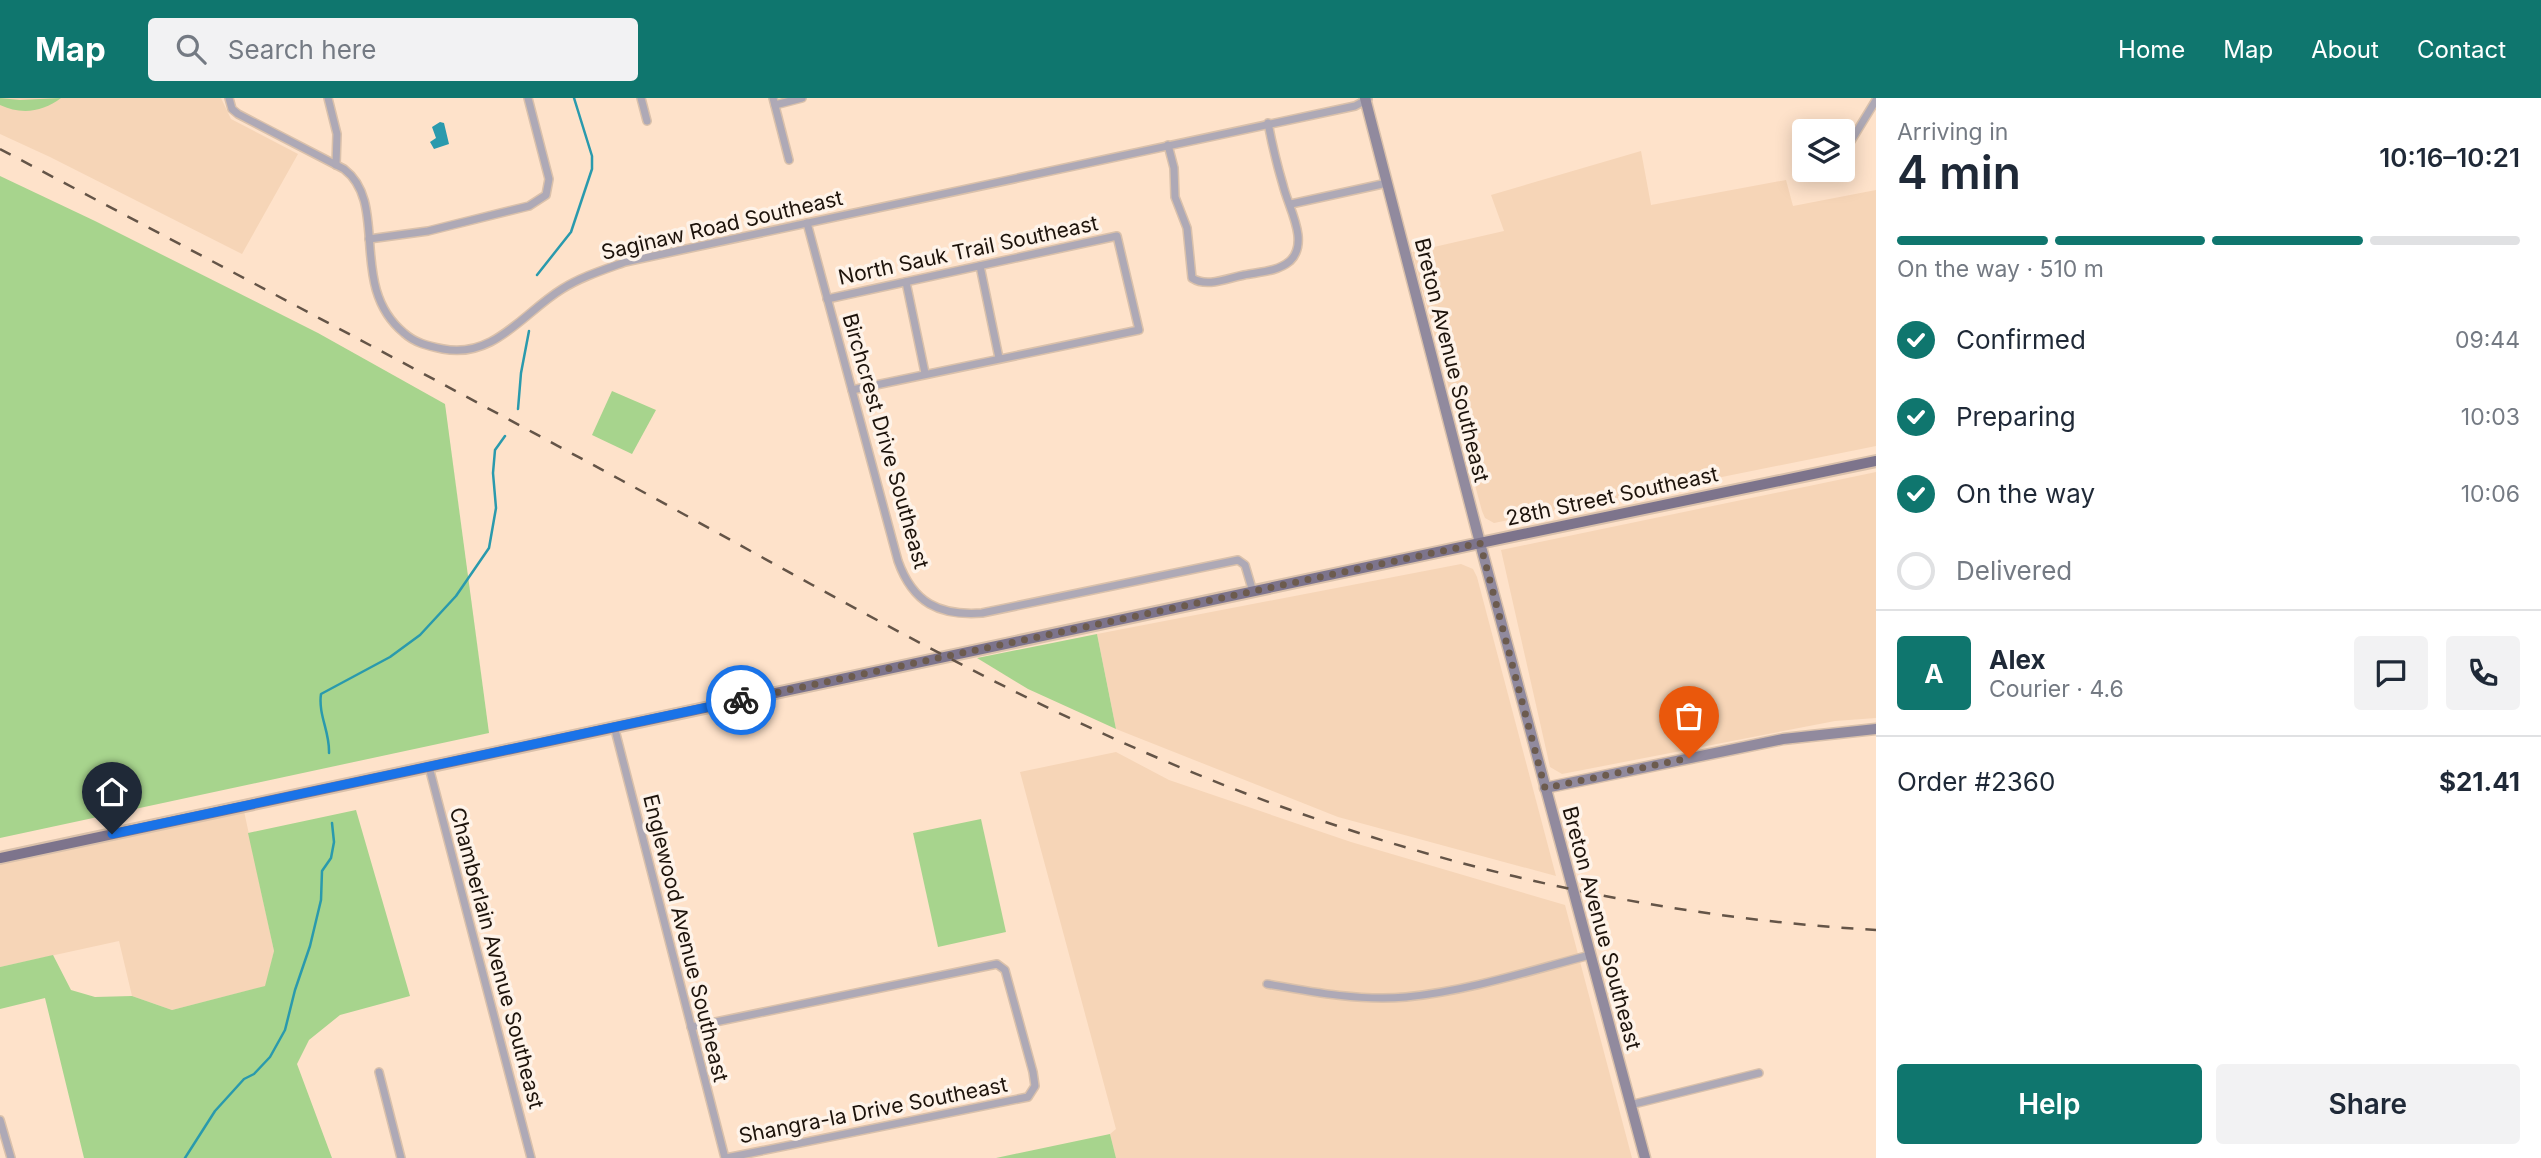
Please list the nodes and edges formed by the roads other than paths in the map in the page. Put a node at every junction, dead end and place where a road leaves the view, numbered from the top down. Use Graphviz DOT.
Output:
graph roads {
  1 [pos="229,98"];
  2 [pos="328,98"];
  3 [pos="528,98"];
  4 [pos="641,98"];
  5 [pos="802,98"];
  6 [pos="1366,99"];
  7 [pos="1876,100"];
  8 [pos="774,101"];
  9 [pos="647,121"];
  10 [pos="1268,122"];
  11 [pos="1855,134"];
  12 [pos="1168,145"];
  13 [pos="789,160"];
  14 [pos="336,165"];
  15 [pos="1387,183"];
  16 [pos="1291,204"];
  17 [pos="807,223"];
  18 [pos="369,239"];
  19 [pos="980,266"];
  20 [pos="906,282"];
  21 [pos="827,299"];
  22 [pos="999,358"];
  23 [pos="925,373"];
  24 [pos="852,390"];
  25 [pos="1876,461"];
  26 [pos="1480,543"];
  27 [pos="1253,592"];
  28 [pos="614,726"];
  29 [pos="1876,729"];
  30 [pos="429,767"];
  31 [pos="1545,788"];
  32 [pos="0,858"];
  33 [pos="1590,955"];
  34 [pos="1267,984"];
  35 [pos="691,1027"];
  36 [pos="379,1072"];
  37 [pos="1759,1073"];
  38 [pos="1629,1105"];
  39 [pos="0,1120"];
  40 [pos="11,1158"];
  41 [pos="401,1158"];
  42 [pos="531,1158"];
  43 [pos="725,1158"];
  44 [pos="1645,1158"];
  1 -- 14 [label="street, Saginaw Road Southeast"];
  2 -- 14 [label="street"];
  3 -- 18 [label="street"];
  4 -- 9 [label="street"];
  5 -- 8 [label="street"];
  6 -- 10 [label="street, Saginaw Road Southeast"];
  6 -- 15 [label="main road, Breton Avenue Southeast"];
  7 -- 11 [label="street"];
  8 -- 13 [label="street"];
  10 -- 12 [label="street, Saginaw Road Southeast"];
  10 -- 16 [label="street"];
  12 -- 16 [label="street"];
  12 -- 17 [label="street, Saginaw Road Southeast"];
  14 -- 18 [label="street, Saginaw Road Southeast"];
  15 -- 16 [label="street"];
  15 -- 26 [label="main road, Breton Avenue Southeast"];
  17 -- 18 [label="street, Saginaw Road Southeast"];
  17 -- 21 [label="street, Birchcrest Drive Southeast"];
  19 -- 20 [label="street, North Sauk Trail Southeast"];
  19 -- 22 [label="street"];
  19 -- 22 [label="street, North Sauk Trail Southeast"];
  20 -- 21 [label="street, North Sauk Trail Southeast"];
  20 -- 23 [label="street"];
  21 -- 24 [label="street, Birchcrest Drive Southeast"];
  22 -- 23 [label="street"];
  23 -- 24 [label="street"];
  24 -- 27 [label="street, Birchcrest Drive Southeast"];
  25 -- 26 [label="main road, 28th Street Southeast"];
  26 -- 27 [label="main road, 28th Street Southeast"];
  26 -- 31 [label="main road, Breton Avenue Southeast"];
  27 -- 28 [label="main road, 28th Street Southeast"];
  28 -- 30 [label="main road, 28th Street Southeast"];
  28 -- 35 [label="street, Englewood Avenue Southeast"];
  29 -- 31 [label="main road"];
  30 -- 32 [label="main road, 28th Street Southeast"];
  30 -- 42 [label="street, Chamberlain Avenue Southeast"];
  31 -- 33 [label="main road, Breton Avenue Southeast"];
  33 -- 34 [label="street"];
  33 -- 38 [label="main road, Breton Avenue Southeast"];
  35 -- 43 [label="street, Englewood Avenue Southeast"];
  35 -- 43 [label="street, Shangra-la Drive Southeast"];
  36 -- 41 [label="street"];
  37 -- 38 [label="street"];
  38 -- 44 [label="main road, Breton Avenue Southeast"];
  39 -- 40 [label="street"];
}
